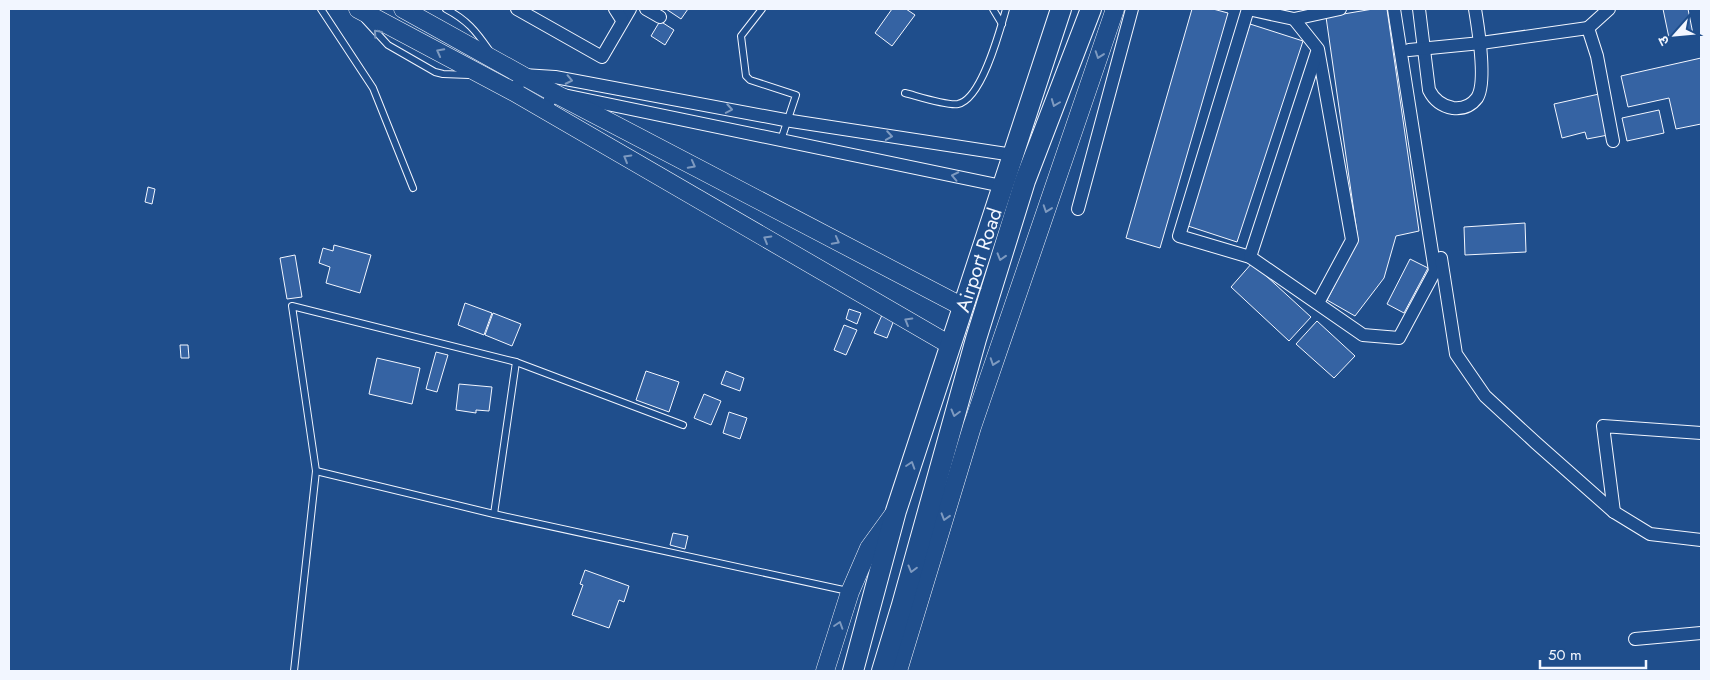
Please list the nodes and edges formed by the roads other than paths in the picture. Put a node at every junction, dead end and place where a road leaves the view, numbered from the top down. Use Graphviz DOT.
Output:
graph roads {
  1 [pos="321,9"];
  2 [pos="357,9"];
  3 [pos="403,9"];
  4 [pos="446,9"];
  5 [pos="517,9"];
  6 [pos="614,9"];
  7 [pos="630,9"];
  8 [pos="646,9"];
  9 [pos="762,9"];
  10 [pos="993,9"];
  11 [pos="1006,9"];
  12 [pos="1061,9"];
  13 [pos="1091,9"];
  14 [pos="1115,9"];
  15 [pos="1132,9"];
  16 [pos="1340,9"];
  17 [pos="1394,9"];
  18 [pos="1402,9"];
  19 [pos="1420,9"];
  20 [pos="1475,9"];
  21 [pos="1608,9"];
  22 [pos="660,17"];
  23 [pos="1294,19"];
  24 [pos="622,20"];
  25 [pos="1002,24"];
  26 [pos="1588,28"];
  27 [pos="1481,42"];
  28 [pos="1424,48"];
  29 [pos="1318,49"];
  30 [pos="1409,50"];
  31 [pos="497,62"];
  32 [pos="523,75"];
  33 [pos="514,92"];
  34 [pos="904,92"];
  35 [pos="554,93"];
  36 [pos="544,110"];
  37 [pos="788,120"];
  38 [pos="781,140"];
  39 [pos="1613,141"];
  40 [pos="1013,155"];
  41 [pos="1002,186"];
  42 [pos="413,188"];
  43 [pos="1078,209"];
  44 [pos="1250,257"];
  45 [pos="1318,303"];
  46 [pos="963,307"];
  47 [pos="950,345"];
  48 [pos="516,362"];
  49 [pos="683,425"];
  50 [pos="1701,433"];
  51 [pos="316,471"];
  52 [pos="896,511"];
  53 [pos="1614,512"];
  54 [pos="494,514"];
  55 [pos="1701,540"];
  56 [pos="850,592"];
  57 [pos="1701,633"];
  58 [pos="1636,639"];
  59 [pos="294,671"];
  60 [pos="825,671"];
  61 [pos="853,671"];
  62 [pos="882,671"];
  63 [pos="898,671"];
  1 -- 42 [label="lane"];
  33 -- 2 [label="street, one-way"];
  3 -- 31 [label="street"];
  4 -- 31 [label="lane"];
  5 -- 24 [label="street"];
  6 -- 24 [label="street"];
  7 -- 24 [label="street"];
  8 -- 22 [label="street"];
  9 -- 37 [label="lane"];
  10 -- 25 [label="lane"];
  11 -- 25 [label="lane"];
  12 -- 40 [label="main road, Airport Road"];
  13 -- 62 [label="main road, one-way"];
  14 -- 63 [label="street, one-way"];
  15 -- 43 [label="street"];
  16 -- 23 [label="street"];
  17 -- 45 [label="street"];
  18 -- 30 [label="street"];
  19 -- 28 [label="street"];
  20 -- 27 [label="street"];
  21 -- 26 [label="street"];
  23 -- 29 [label="street"];
  23 -- 44 [label="street"];
  25 -- 34 [label="lane"];
  26 -- 27 [label="street"];
  26 -- 39 [label="street"];
  27 -- 28 [label="street"];
  27 -- 28 [label="street"];
  28 -- 30 [label="street"];
  29 -- 44 [label="street"];
  29 -- 45 [label="street"];
  30 -- 53 [label="street"];
  31 -- 32 [label="street"];
  32 -- 33 [label="street"];
  32 -- 35 [label="street"];
  32 -- 37 [label="street, one-way"];
  33 -- 36 [label="street"];
  35 -- 36 [label="street"];
  35 -- 38 [label="street"];
  35 -- 46 [label="street, one-way"];
  47 -- 36 [label="street, one-way"];
  37 -- 38 [label="lane"];
  37 -- 40 [label="street, one-way"];
  41 -- 38 [label="street, one-way"];
  40 -- 41 [label="main road, Airport Road"];
  41 -- 46 [label="main road, Airport Road"];
  44 -- 45 [label="street"];
  46 -- 47 [label="main road, Airport Road"];
  52 -- 47 [label="main road, Airport Road, one-way"];
  48 -- 49 [label="lane"];
  48 -- 51 [label="lane"];
  48 -- 54 [label="lane"];
  50 -- 53 [label="street"];
  51 -- 54 [label="lane"];
  51 -- 59 [label="lane"];
  52 -- 56 [label="street"];
  52 -- 61 [label="main road, Airport Road"];
  53 -- 55 [label="street"];
  54 -- 56 [label="lane"];
  60 -- 56 [label="street, one-way"];
  57 -- 58 [label="street"];
}
